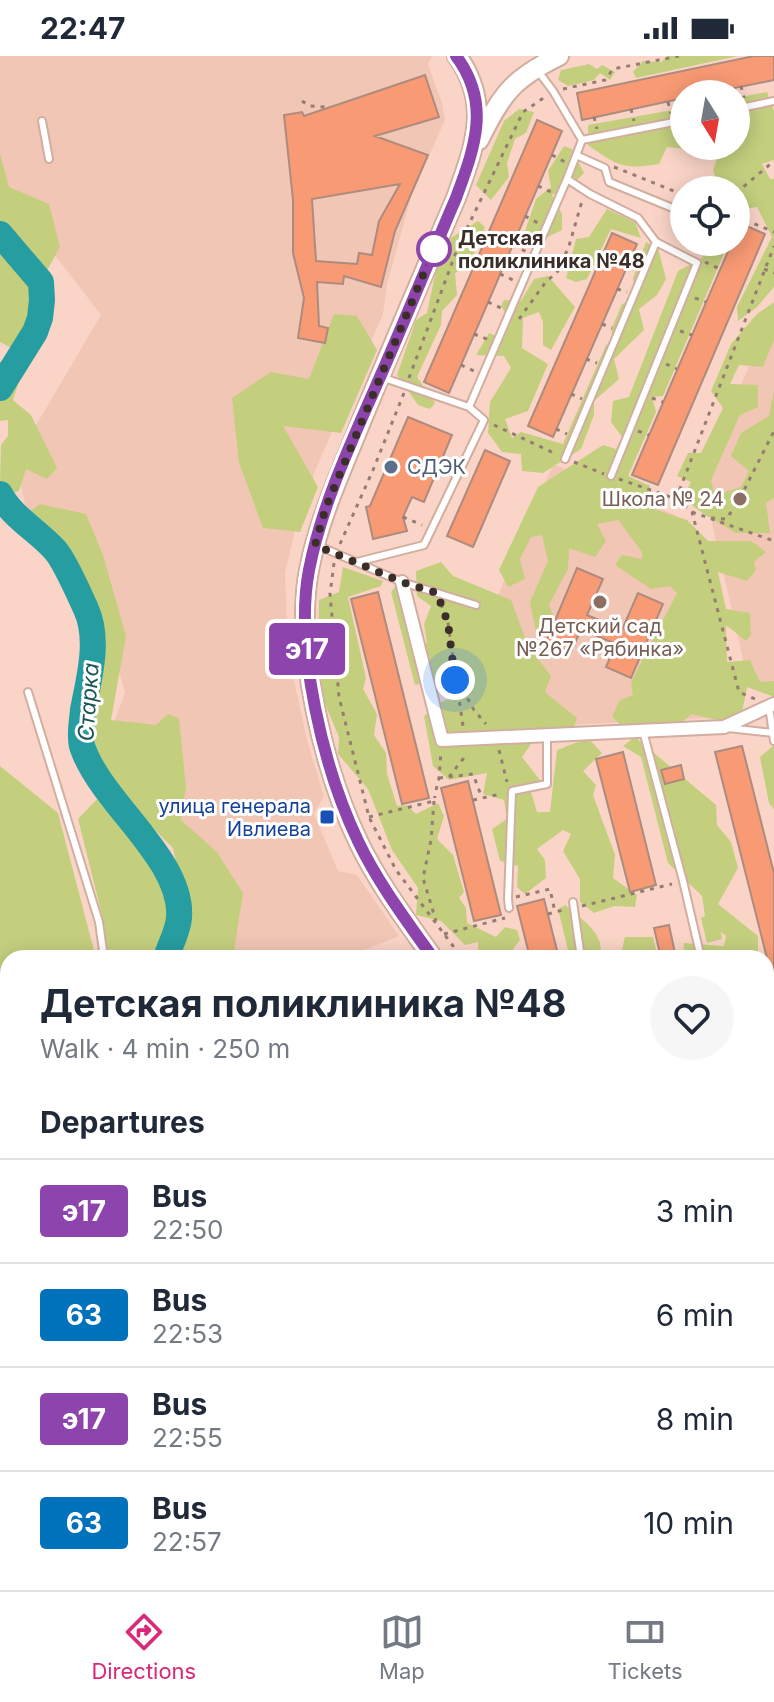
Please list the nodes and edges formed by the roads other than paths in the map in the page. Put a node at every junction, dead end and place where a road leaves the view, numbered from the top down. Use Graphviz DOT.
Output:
graph roads {
  1 [pos="457,56"];
  2 [pos="559,56"];
  3 [pos="535,68"];
  4 [pos="774,101"];
  5 [pos="750,106"];
  6 [pos="42,121"];
  7 [pos="670,123"];
  8 [pos="582,140"];
  9 [pos="474,150"];
  10 [pos="576,155"];
  11 [pos="49,159"];
  12 [pos="567,179"];
  13 [pos="670,207"];
  14 [pos="656,242"];
  15 [pos="380,377"];
  16 [pos="469,407"];
  17 [pos="565,459"];
  18 [pos="611,476"];
  19 [pos="315,545"];
  20 [pos="357,562"];
  21 [pos="402,582"];
  22 [pos="476,605"];
  23 [pos="28,692"];
  24 [pos="772,705"];
  25 [pos="724,727"];
  26 [pos="643,731"];
  27 [pos="773,733"];
  28 [pos="547,737"];
  29 [pos="774,741"];
  30 [pos="574,905"];
  31 [pos="510,911"];
  32 [pos="103,950"];
  33 [pos="427,950"];
  34 [pos="580,950"];
  35 [pos="699,950"];
  36 [pos="0,1042"];
  37 [pos="0,1061"];
  1 -- 9 [label="street"];
  2 -- 3 [label="street"];
  3 -- 8 [label="lane"];
  3 -- 9 [label="street"];
  4 -- 5 [label="lane"];
  6 -- 11 [label="lane"];
  7 -- 8 [label="lane"];
  8 -- 10 [label="lane"];
  9 -- 15 [label="street"];
  10 -- 12 [label="lane"];
  10 -- 13 [label="lane"];
  12 -- 14 [label="lane"];
  12 -- 16 [label="lane"];
  14 -- 17 [label="lane"];
  14 -- 18 [label="lane"];
  15 -- 16 [label="lane"];
  15 -- 19 [label="street"];
  16 -- 20 [label="lane"];
  19 -- 20 [label="lane"];
  19 -- 33 [label="street"];
  20 -- 21 [label="lane"];
  21 -- 22 [label="lane"];
  21 -- 28 [label="street"];
  23 -- 32 [label="lane"];
  24 -- 25 [label="street"];
  24 -- 27 [label="lane"];
  25 -- 26 [label="street"];
  25 -- 27 [label="lane"];
  26 -- 28 [label="street"];
  26 -- 35 [label="lane"];
  27 -- 29 [label="lane"];
  28 -- 31 [label="lane"];
  30 -- 34 [label="lane"];
  36 -- 37 [label="lane"];
}
